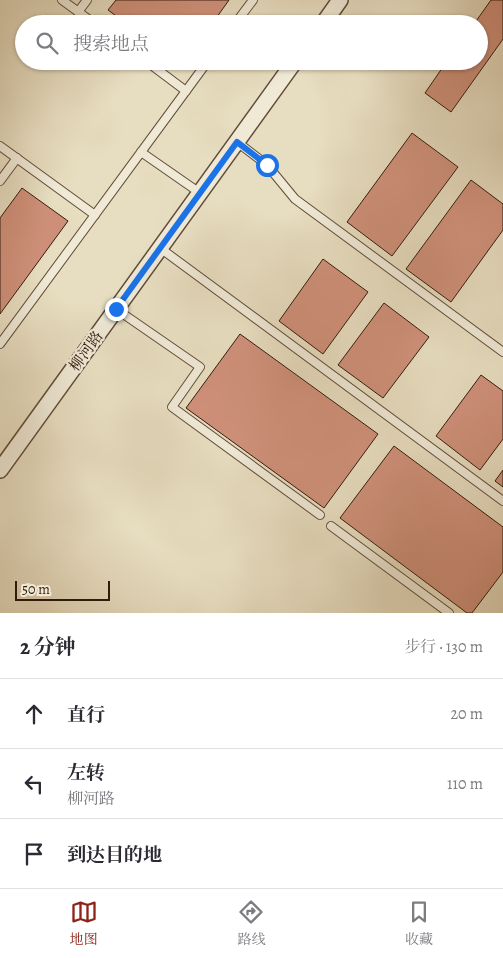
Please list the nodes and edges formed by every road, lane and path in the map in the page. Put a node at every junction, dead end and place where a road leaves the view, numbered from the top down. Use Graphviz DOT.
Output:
graph roads {
  1 [pos="62,0"];
  2 [pos="87,0"];
  3 [pos="253,0"];
  4 [pos="340,0"];
  5 [pos="78,12"];
  6 [pos="82,15"];
  7 [pos="242,15"];
  8 [pos="329,15"];
  9 [pos="158,70"];
  10 [pos="201,70"];
  11 [pos="289,70"];
  12 [pos="186,91"];
  13 [pos="237,142"];
  14 [pos="0,146"];
  15 [pos="141,152"];
  16 [pos="17,158"];
  17 [pos="0,181"];
  18 [pos="200,193"];
  19 [pos="95,214"];
  20 [pos="160,248"];
  21 [pos="116,309"];
  22 [pos="0,344"];
  23 [pos="503,352"];
  24 [pos="0,470"];
  25 [pos="503,501"];
  26 [pos="320,515"];
  27 [pos="331,526"];
  28 [pos="449,613"];
  1 -- 5 [label="lane"];
  2 -- 5 [label="lane"];
  3 -- 7 [label="lane"];
  4 -- 8 [label="street"];
  5 -- 6 [label="lane"];
  9 -- 12 [label="lane"];
  10 -- 12 [label="lane"];
  11 -- 13 [label="street, 柳河路"];
  12 -- 15 [label="lane"];
  13 -- 18 [label="street, 柳河路"];
  13 -- 23 [label="lane"];
  14 -- 16 [label="lane"];
  15 -- 18 [label="lane"];
  15 -- 19 [label="lane"];
  16 -- 17 [label="lane"];
  16 -- 19 [label="lane"];
  18 -- 20 [label="street, 柳河路"];
  19 -- 22 [label="lane"];
  20 -- 21 [label="street, 柳河路"];
  20 -- 25 [label="lane"];
  21 -- 24 [label="street, 柳河路"];
  21 -- 26 [label="lane"];
  27 -- 28 [label="lane"];
}
